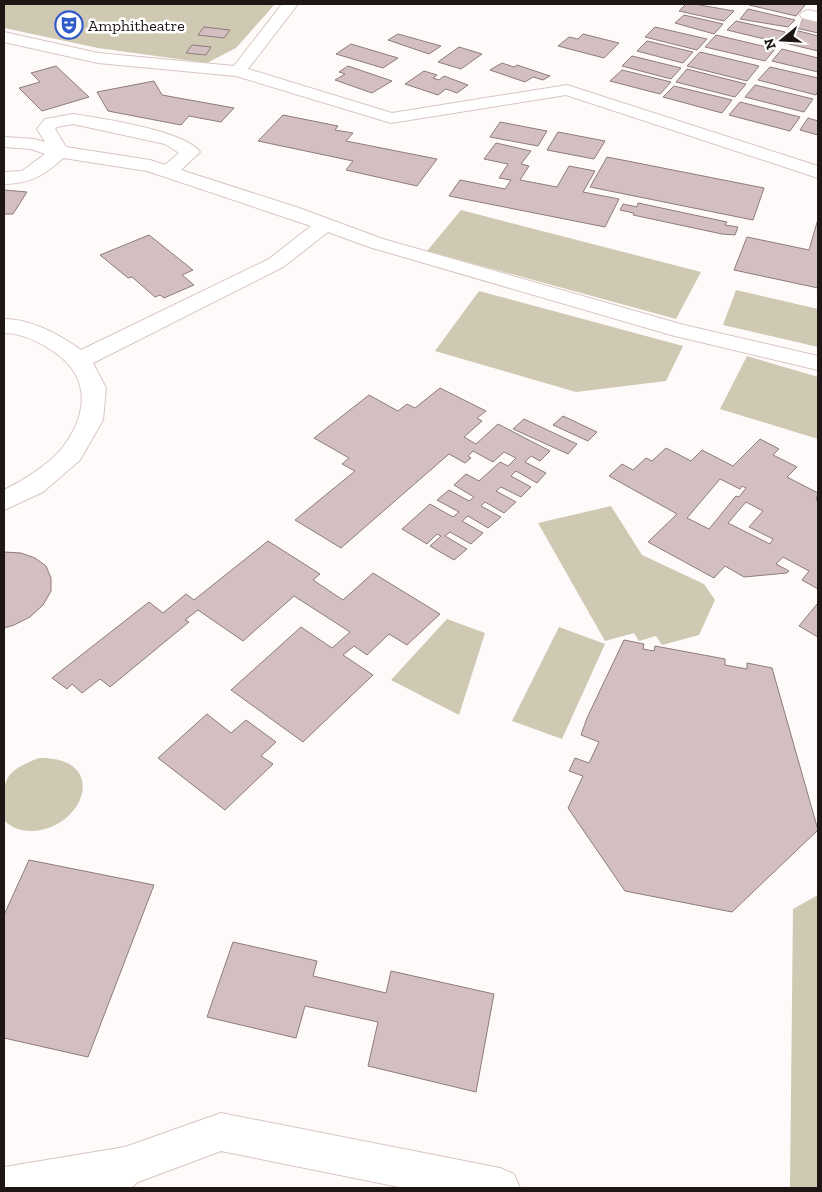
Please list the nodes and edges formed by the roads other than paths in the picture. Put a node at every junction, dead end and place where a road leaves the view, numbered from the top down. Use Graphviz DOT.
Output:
graph roads {
  1 [pos="290,4"];
  2 [pos="4,37"];
  3 [pos="238,71"];
  4 [pos="4,142"];
  5 [pos="59,151"];
  6 [pos="167,172"];
  7 [pos="818,172"];
  8 [pos="4,178"];
  9 [pos="326,224"];
  10 [pos="4,326"];
  11 [pos="80,360"];
  12 [pos="818,363"];
  13 [pos="4,501"];
  14 [pos="113,1178"];
  15 [pos="4,1187"];
  16 [pos="500,1188"];
  1 -- 3 [label="street"];
  2 -- 3 [label="street"];
  3 -- 7 [label="street"];
  4 -- 5 [label="street"];
  5 -- 6 [label="street"];
  5 -- 6 [label="street"];
  5 -- 8 [label="street"];
  6 -- 9 [label="street"];
  9 -- 11 [label="street"];
  9 -- 12 [label="street"];
  10 -- 11 [label="street"];
  11 -- 13 [label="street"];
  14 -- 15 [label="street"];
  14 -- 16 [label="street"];
}
